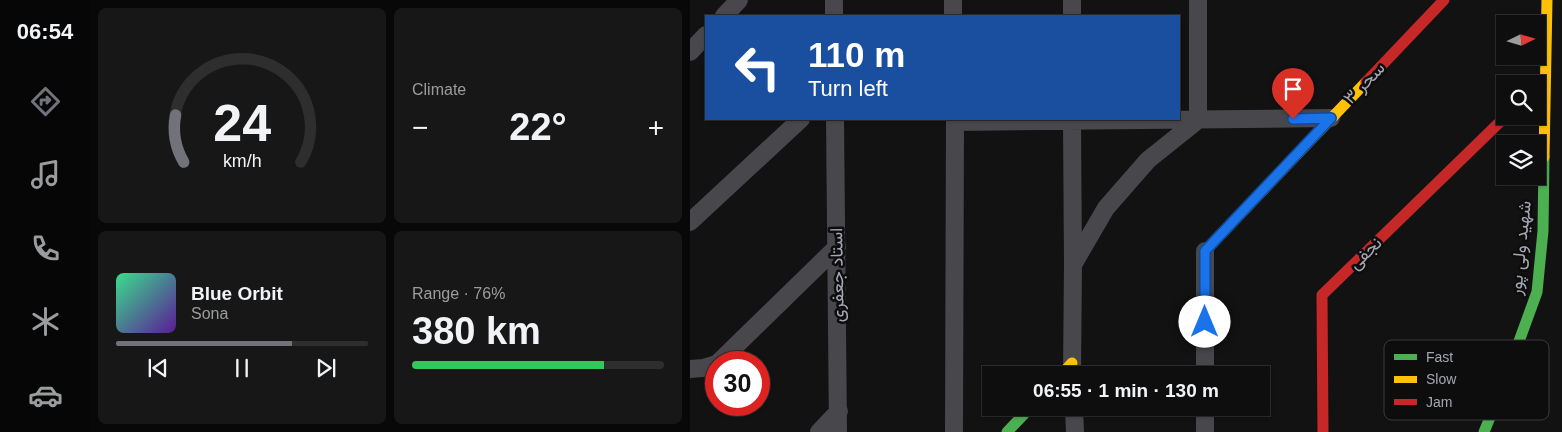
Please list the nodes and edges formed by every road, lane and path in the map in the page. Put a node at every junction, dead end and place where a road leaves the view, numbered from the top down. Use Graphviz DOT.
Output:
graph roads {
  1 [pos="739,0"];
  2 [pos="834,0"];
  3 [pos="952,0"];
  4 [pos="1072,0"];
  5 [pos="1198,0"];
  6 [pos="1444,0"];
  7 [pos="1548,0"];
  8 [pos="725,15"];
  9 [pos="834,15"];
  10 [pos="953,15"];
  11 [pos="1072,15"];
  12 [pos="705,36"];
  13 [pos="690,52"];
  14 [pos="1543,75"];
  15 [pos="1331,118"];
  16 [pos="835,120"];
  17 [pos="955,120"];
  18 [pos="1072,120"];
  19 [pos="1198,120"];
  20 [pos="796,123"];
  21 [pos="1497,125"];
  22 [pos="1542,125"];
  23 [pos="690,222"];
  24 [pos="837,248"];
  25 [pos="1205,251"];
  26 [pos="1074,264"];
  27 [pos="1520,340"];
  28 [pos="730,351"];
  29 [pos="1068,366"];
  30 [pos="1205,366"];
  31 [pos="705,367"];
  32 [pos="690,369"];
  33 [pos="838,411"];
  34 [pos="1023,416"];
  35 [pos="1074,416"];
  36 [pos="1205,416"];
  37 [pos="1489,420"];
  38 [pos="819,432"];
  39 [pos="838,432"];
  40 [pos="954,432"];
  41 [pos="1008,432"];
  42 [pos="1075,432"];
  43 [pos="1205,432"];
  44 [pos="1323,432"];
  45 [pos="1484,432"];
  1 -- 8 [label="street"];
  2 -- 9 [label="street"];
  3 -- 10 [label="street"];
  4 -- 11 [label="street"];
  5 -- 19 [label="street"];
  6 -- 15 [label="street, سحر ۳"];
  7 -- 14 [label="street, شهید ولی پور"];
  12 -- 13 [label="street"];
  15 -- 19 [label="street"];
  15 -- 25 [label="street, سحر ۳"];
  16 -- 24 [label="street, استاد جعفری"];
  17 -- 18 [label="street"];
  17 -- 40 [label="street"];
  18 -- 19 [label="street"];
  18 -- 26 [label="street"];
  19 -- 26 [label="street"];
  20 -- 23 [label="street"];
  21 -- 44 [label="street, نجفی"];
  22 -- 27 [label="street, شهید ولی پور"];
  24 -- 28 [label="street"];
  24 -- 33 [label="street, استاد جعفری"];
  25 -- 30 [label="street, سحر ۳"];
  26 -- 29 [label="street"];
  31 -- 32 [label="street"];
  33 -- 38 [label="street"];
  33 -- 39 [label="street, استاد جعفری"];
  34 -- 41 [label="street"];
  35 -- 42 [label="street"];
  36 -- 43 [label="street"];
  37 -- 45 [label="street, شهید ولی پور"];
}
